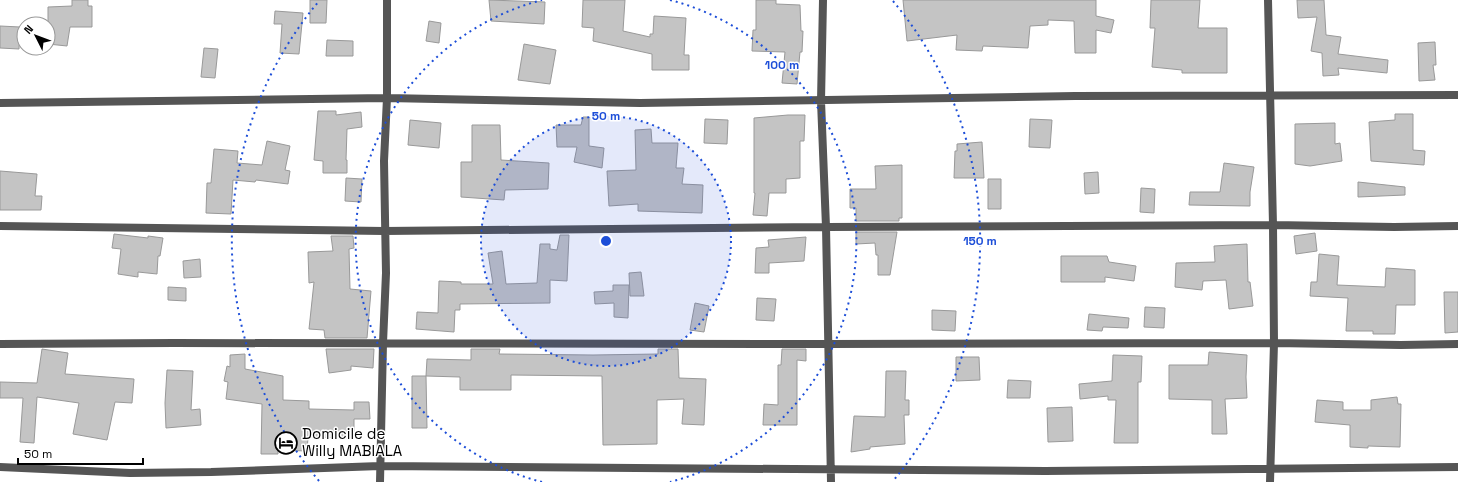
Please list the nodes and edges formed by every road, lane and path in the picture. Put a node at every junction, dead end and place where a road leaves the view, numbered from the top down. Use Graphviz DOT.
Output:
graph roads {
  1 [pos="387,0"];
  2 [pos="823,0"];
  3 [pos="1268,0"];
  4 [pos="1269,95"];
  5 [pos="1458,95"];
  6 [pos="387,98"];
  7 [pos="821,101"];
  8 [pos="0,103"];
  9 [pos="1273,225"];
  10 [pos="0,226"];
  11 [pos="1458,226"];
  12 [pos="826,227"];
  13 [pos="384,231"];
  14 [pos="383,343"];
  15 [pos="1274,343"];
  16 [pos="0,344"];
  17 [pos="827,344"];
  18 [pos="1458,344"];
  19 [pos="380,466"];
  20 [pos="0,467"];
  21 [pos="1458,467"];
  22 [pos="1270,468"];
  23 [pos="831,469"];
  24 [pos="380,482"];
  25 [pos="831,482"];
  26 [pos="1270,482"];
  1 -- 6 [label="street"];
  2 -- 7 [label="street"];
  3 -- 4 [label="street"];
  4 -- 5 [label="street"];
  4 -- 7 [label="street"];
  4 -- 9 [label="street"];
  6 -- 7 [label="street"];
  6 -- 8 [label="street"];
  6 -- 13 [label="street"];
  7 -- 12 [label="street"];
  9 -- 11 [label="street"];
  9 -- 12 [label="street"];
  9 -- 15 [label="street"];
  10 -- 13 [label="street"];
  12 -- 13 [label="street"];
  12 -- 17 [label="street"];
  13 -- 14 [label="street"];
  14 -- 16 [label="street"];
  14 -- 17 [label="street"];
  14 -- 19 [label="street"];
  15 -- 17 [label="street"];
  15 -- 18 [label="street"];
  15 -- 22 [label="street"];
  17 -- 23 [label="street"];
  19 -- 20 [label="street"];
  19 -- 23 [label="street"];
  19 -- 24 [label="street"];
  21 -- 22 [label="street"];
  22 -- 23 [label="street"];
  22 -- 26 [label="street"];
  23 -- 25 [label="street"];
}
